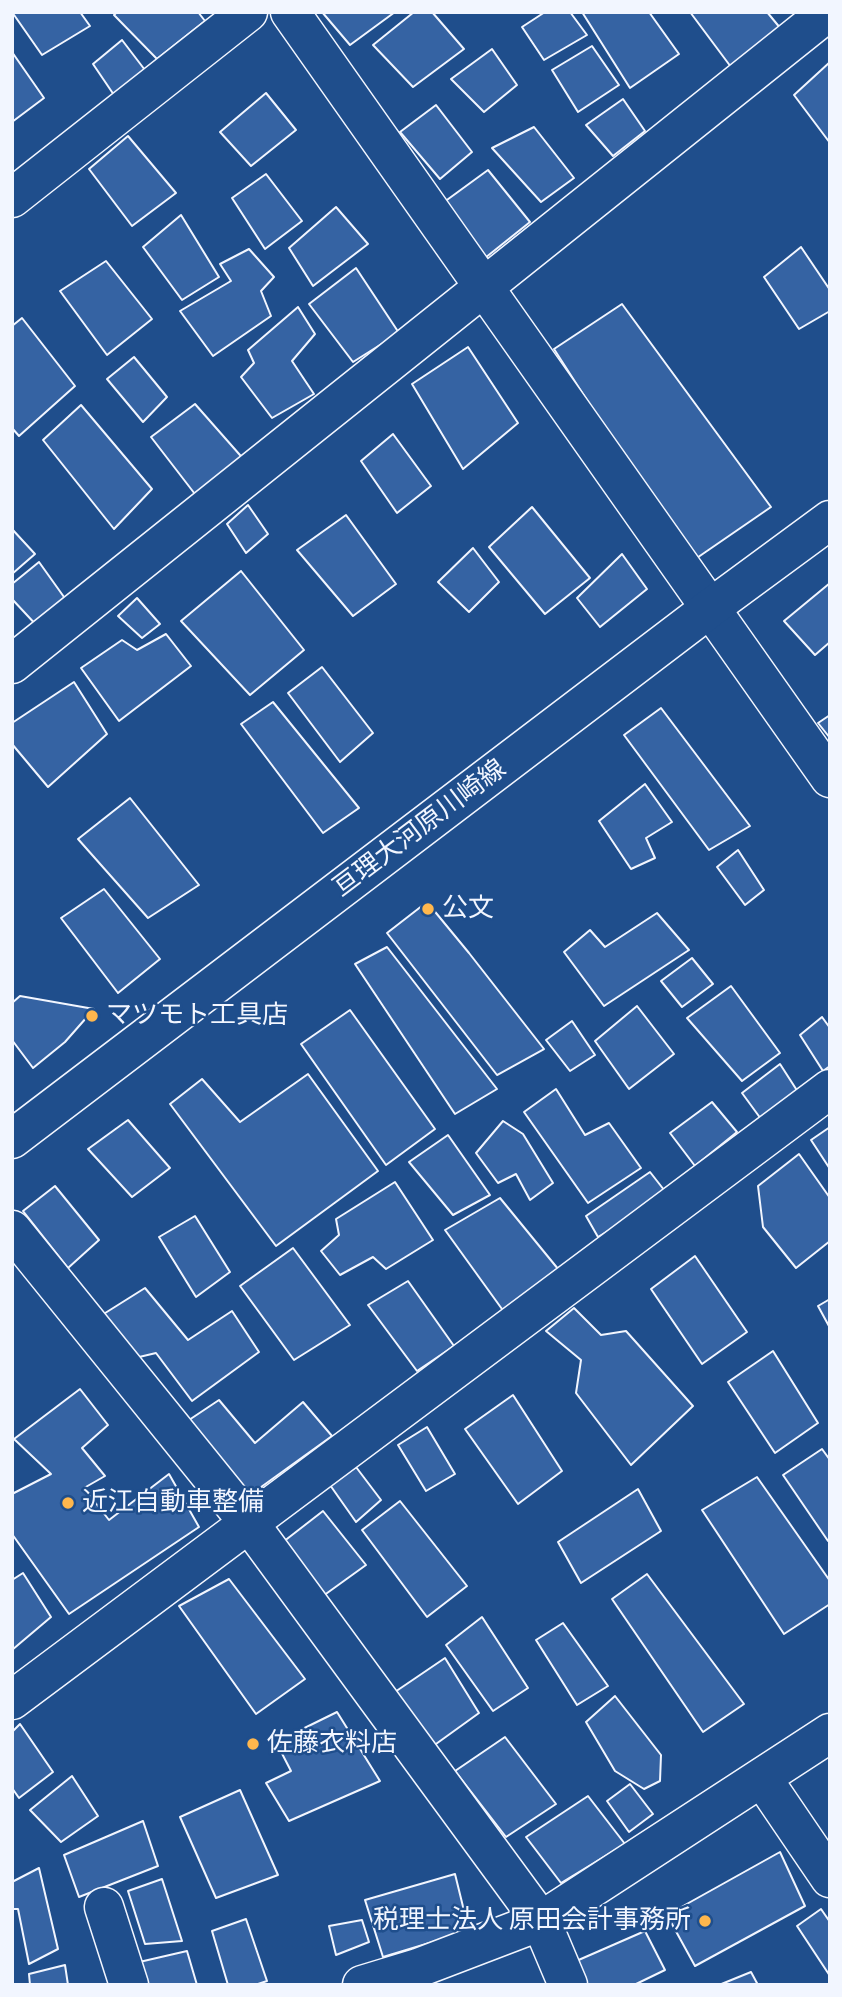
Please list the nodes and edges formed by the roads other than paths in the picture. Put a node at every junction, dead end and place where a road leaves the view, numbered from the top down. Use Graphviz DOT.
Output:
graph roads {
  1 [pos="248,12"];
  2 [pos="290,12"];
  3 [pos="828,12"];
  4 [pos="12,198"];
  5 [pos="485,287"];
  6 [pos="830,520"];
  7 [pos="709,609"];
  8 [pos="12,664"];
  9 [pos="830,778"];
  10 [pos="830,1089"];
  11 [pos="12,1139"];
  12 [pos="12,1230"];
  13 [pos="249,1523"];
  14 [pos="12,1700"];
  15 [pos="830,1733"];
  16 [pos="762,1777"];
  17 [pos="830,1878"];
  18 [pos="104,1907"];
  19 [pos="541,1921"];
  20 [pos="422,1976"];
  21 [pos="129,1985"];
  22 [pos="362,1985"];
  23 [pos="569,1985"];
  1 -- 4 [label="street"];
  2 -- 5 [label="street"];
  3 -- 5 [label="street"];
  5 -- 7 [label="street"];
  5 -- 8 [label="street"];
  6 -- 7 [label="street, 亘理大河原川崎線"];
  7 -- 9 [label="street"];
  7 -- 11 [label="street, 亘理大河原川崎線"];
  10 -- 13 [label="street"];
  12 -- 13 [label="street"];
  13 -- 14 [label="street"];
  13 -- 19 [label="street"];
  15 -- 16 [label="street"];
  16 -- 17 [label="street"];
  16 -- 19 [label="street"];
  18 -- 21 [label="street"];
  19 -- 20 [label="street"];
  19 -- 23 [label="street"];
  20 -- 22 [label="street"];
}
